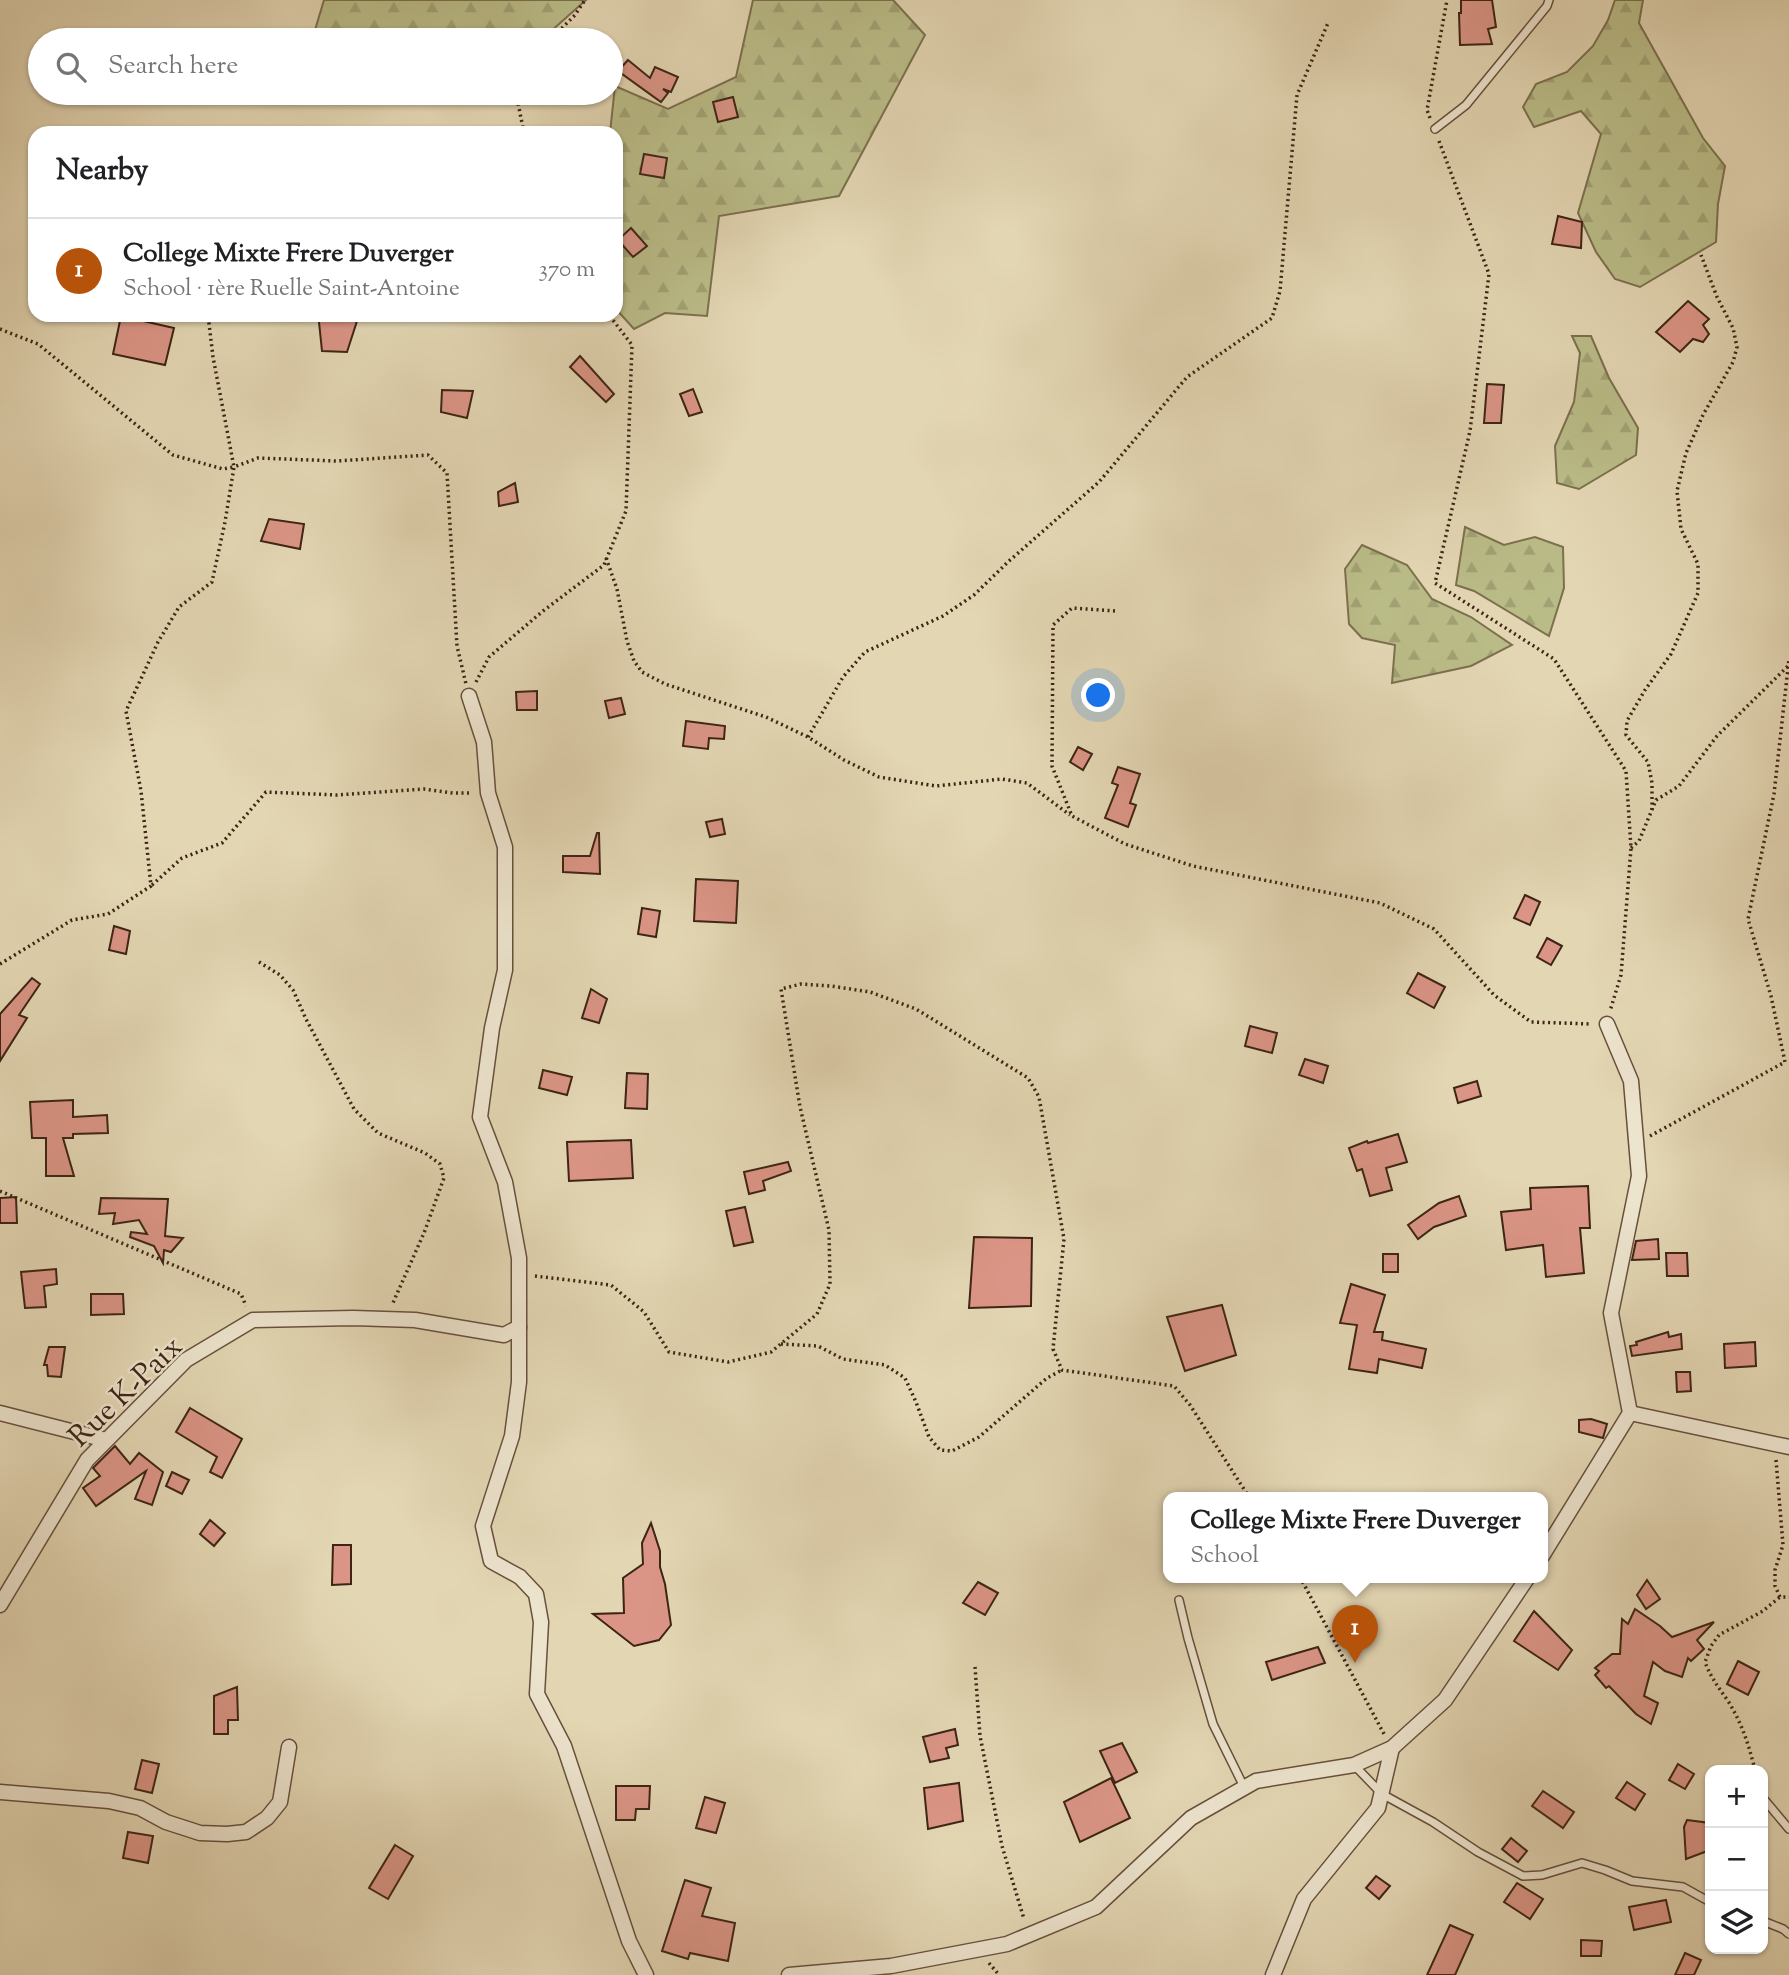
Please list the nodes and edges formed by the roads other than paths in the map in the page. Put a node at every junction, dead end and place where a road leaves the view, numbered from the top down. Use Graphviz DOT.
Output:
graph roads {
  1 [pos="1549,0"];
  2 [pos="1435,129"];
  3 [pos="469,696"];
  4 [pos="1607,1024"];
  5 [pos="519,1327"];
  6 [pos="0,1413"];
  7 [pos="1630,1413"];
  8 [pos="106,1440"];
  9 [pos="1782,1445"];
  10 [pos="1548,1546"];
  11 [pos="1524,1583"];
  12 [pos="1179,1600"];
  13 [pos="0,1605"];
  14 [pos="289,1747"];
  15 [pos="1392,1748"];
  16 [pos="1353,1765"];
  17 [pos="1244,1788"];
  18 [pos="0,1793"];
  19 [pos="1382,1794"];
  20 [pos="1768,1804"];
  21 [pos="1789,1829"];
  22 [pos="1705,1899"];
  23 [pos="1768,1923"];
  24 [pos="1789,1934"];
  25 [pos="646,1975"];
  26 [pos="789,1975"];
  27 [pos="1273,1975"];
  1 -- 2 [label="lane"];
  3 -- 5 [label="street"];
  4 -- 7 [label="street"];
  5 -- 8 [label="street, Rue K-Paix"];
  5 -- 25 [label="street"];
  6 -- 8 [label="street"];
  7 -- 9 [label="street"];
  7 -- 10 [label="street"];
  8 -- 13 [label="street, Rue K-Paix"];
  11 -- 15 [label="street"];
  12 -- 17 [label="lane"];
  14 -- 18 [label="street"];
  15 -- 16 [label="street"];
  15 -- 19 [label="street"];
  16 -- 17 [label="street"];
  16 -- 19 [label="lane"];
  17 -- 26 [label="street"];
  19 -- 22 [label="lane"];
  19 -- 27 [label="street"];
  20 -- 21 [label="lane"];
  23 -- 24 [label="lane"];
}
